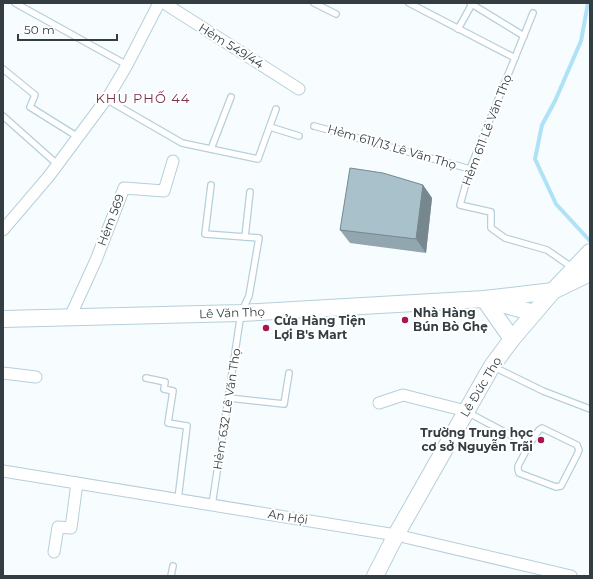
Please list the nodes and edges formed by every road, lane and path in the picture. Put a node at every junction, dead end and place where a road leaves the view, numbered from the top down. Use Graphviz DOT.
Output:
graph roads {
  1 [pos="15,3"];
  2 [pos="159,3"];
  3 [pos="164,3"];
  4 [pos="314,3"];
  5 [pos="409,3"];
  6 [pos="471,4"];
  7 [pos="336,14"];
  8 [pos="533,14"];
  9 [pos="458,29"];
  10 [pos="524,36"];
  11 [pos="515,58"];
  12 [pos="127,65"];
  13 [pos="3,69"];
  14 [pos="299,89"];
  15 [pos="231,97"];
  16 [pos="106,99"];
  17 [pos="276,109"];
  18 [pos="3,116"];
  19 [pos="314,126"];
  20 [pos="270,127"];
  21 [pos="299,136"];
  22 [pos="78,137"];
  23 [pos="211,149"];
  24 [pos="173,161"];
  25 [pos="57,164"];
  26 [pos="470,169"];
  27 [pos="211,185"];
  28 [pos="250,192"];
  29 [pos="3,230"];
  30 [pos="245,237"];
  31 [pos="589,253"];
  32 [pos="574,268"];
  33 [pos="590,272"];
  34 [pos="553,291"];
  35 [pos="484,299"];
  36 [pos="241,313"];
  37 [pos="534,313"];
  38 [pos="70,317"];
  39 [pos="3,319"];
  40 [pos="512,339"];
  41 [pos="492,366"];
  42 [pos="3,373"];
  43 [pos="289,373"];
  44 [pos="36,377"];
  45 [pos="146,378"];
  46 [pos="229,398"];
  47 [pos="379,403"];
  48 [pos="590,410"];
  49 [pos="466,412"];
  50 [pos="529,445"];
  51 [pos="3,471"];
  52 [pos="77,483"];
  53 [pos="178,499"];
  54 [pos="212,505"];
  55 [pos="396,535"];
  56 [pos="54,552"];
  57 [pos="173,566"];
  58 [pos="171,576"];
  59 [pos="375,576"];
  60 [pos="571,576"];
  1 -- 12 [label="lane"];
  2 -- 12 [label="street"];
  3 -- 14 [label="street, Hẻm 549/44"];
  4 -- 7 [label="lane"];
  5 -- 9 [label="lane"];
  6 -- 9 [label="lane"];
  6 -- 10 [label="lane"];
  8 -- 10 [label="lane, Hẻm 611 Lê Văn Thọ"];
  9 -- 11 [label="lane"];
  10 -- 11 [label="lane, Hẻm 611 Lê Văn Thọ"];
  11 -- 26 [label="lane, Hẻm 611 Lê Văn Thọ"];
  12 -- 16 [label="street"];
  13 -- 22 [label="lane"];
  15 -- 23 [label="lane"];
  16 -- 22 [label="street"];
  16 -- 23 [label="lane"];
  17 -- 20 [label="lane"];
  18 -- 25 [label="lane"];
  19 -- 26 [label="lane, Hẻm 611/13 Lê Văn Thọ"];
  20 -- 21 [label="lane"];
  20 -- 23 [label="lane"];
  22 -- 25 [label="street"];
  24 -- 38 [label="street, Hẻm 569"];
  25 -- 29 [label="street"];
  26 -- 32 [label="lane, Hẻm 611 Lê Văn Thọ"];
  27 -- 30 [label="lane"];
  28 -- 30 [label="lane"];
  30 -- 36 [label="lane, Hẻm 632 Lê Văn Thọ"];
  31 -- 32 [label="main road, Lê Đức Thọ"];
  32 -- 34 [label="main road, Lê Đức Thọ"];
  33 -- 34 [label="main road, Lê Đức Thọ"];
  34 -- 35 [label="main road, Lê Văn Thọ"];
  34 -- 37 [label="main road, Lê Đức Thọ"];
  35 -- 36 [label="main road, Lê Văn Thọ"];
  35 -- 37 [label="main road"];
  35 -- 40 [label="main road"];
  36 -- 38 [label="main road, Lê Văn Thọ"];
  36 -- 46 [label="lane, Hẻm 632 Lê Văn Thọ"];
  37 -- 40 [label="main road, Lê Đức Thọ"];
  38 -- 39 [label="main road, Lê Văn Thọ"];
  40 -- 41 [label="main road, Lê Đức Thọ"];
  41 -- 48 [label="lane"];
  41 -- 49 [label="main road, Lê Đức Thọ"];
  42 -- 44 [label="street"];
  43 -- 46 [label="lane"];
  45 -- 53 [label="lane"];
  46 -- 54 [label="lane, Hẻm 632 Lê Văn Thọ"];
  47 -- 49 [label="street"];
  49 -- 50 [label="lane"];
  49 -- 55 [label="main road, Lê Đức Thọ"];
  50 -- 50 [label="lane"];
  51 -- 52 [label="street, An Hội"];
  52 -- 53 [label="street, An Hội"];
  52 -- 56 [label="street"];
  53 -- 54 [label="street, An Hội"];
  54 -- 55 [label="street, An Hội"];
  55 -- 59 [label="main road, Lê Đức Thọ"];
  55 -- 60 [label="street, An Hội"];
  57 -- 58 [label="lane"];
}
